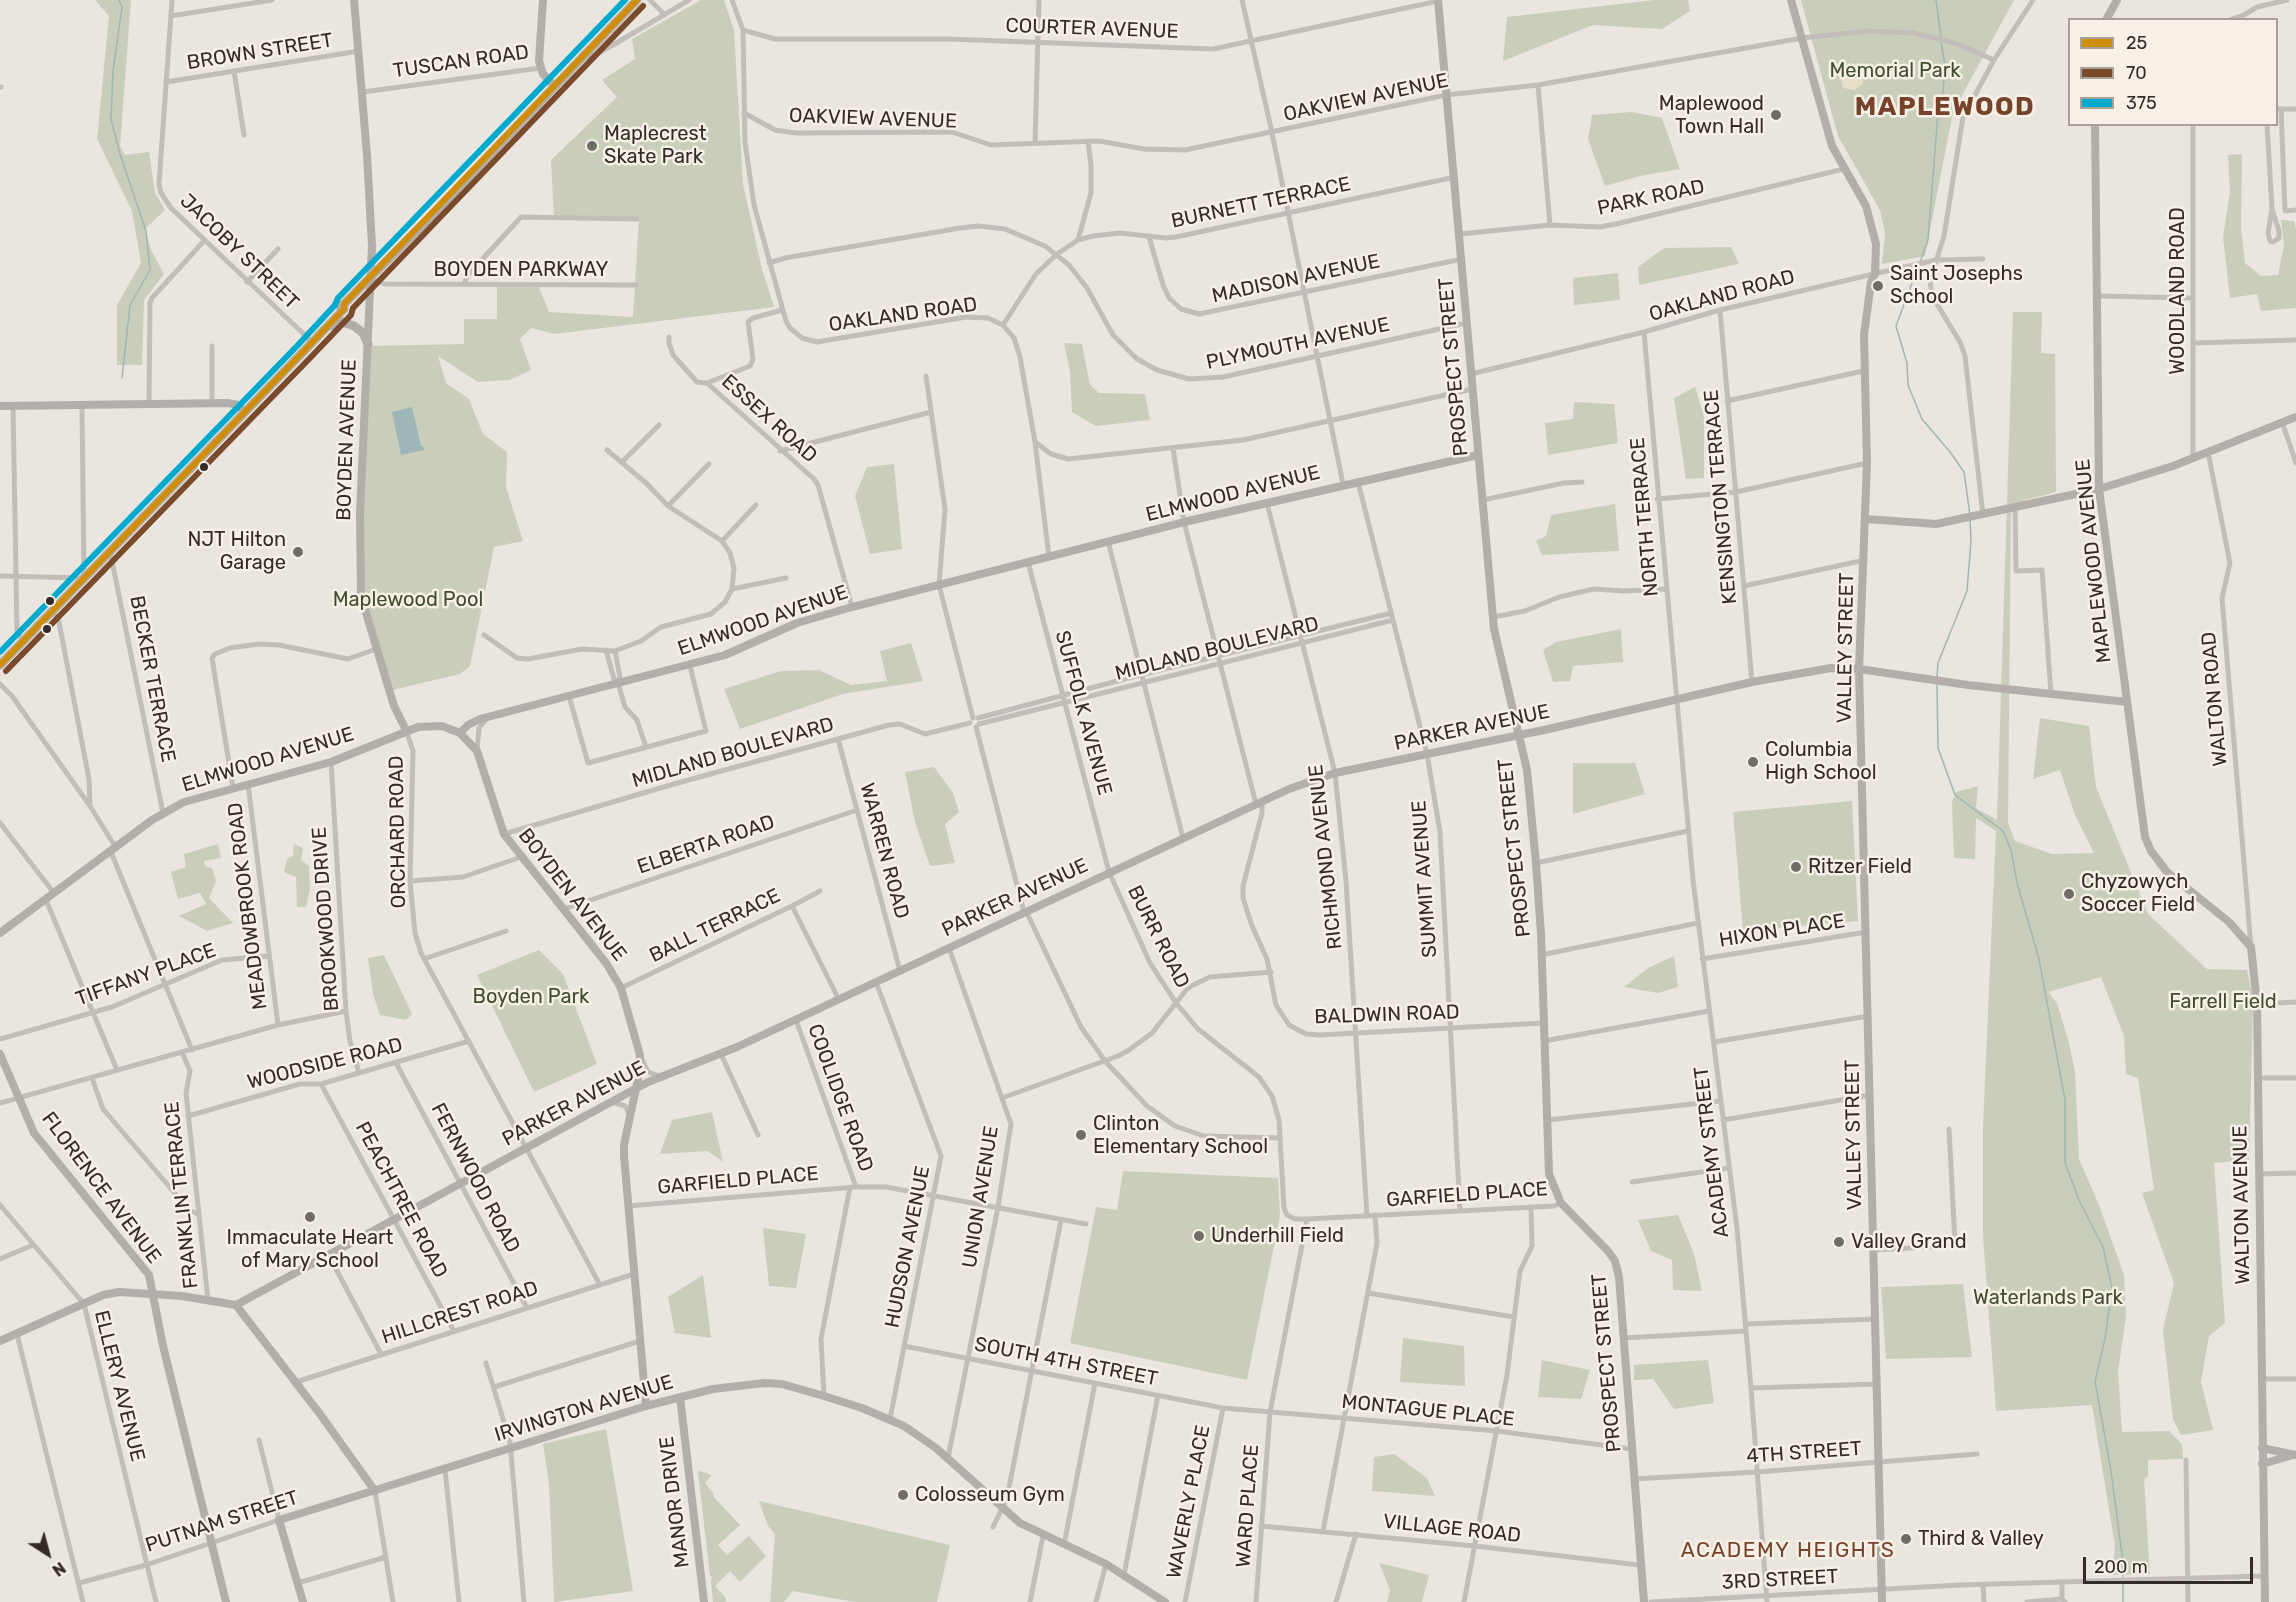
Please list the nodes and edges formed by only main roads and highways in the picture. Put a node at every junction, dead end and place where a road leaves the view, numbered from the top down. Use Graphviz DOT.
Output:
graph roads {
  1 [pos="637,0"];
  2 [pos="344,304"];
  3 [pos="324,331"];
  4 [pos="368,344"];
  5 [pos="296,358"];
  6 [pos="0,665"];
  1 -- 2 [label="main road"];
  2 -- 3 [label="main road"];
  2 -- 5 [label="main road"];
  3 -- 4 [label="main road"];
  3 -- 5 [label="main road"];
  5 -- 6 [label="main road"];
}
